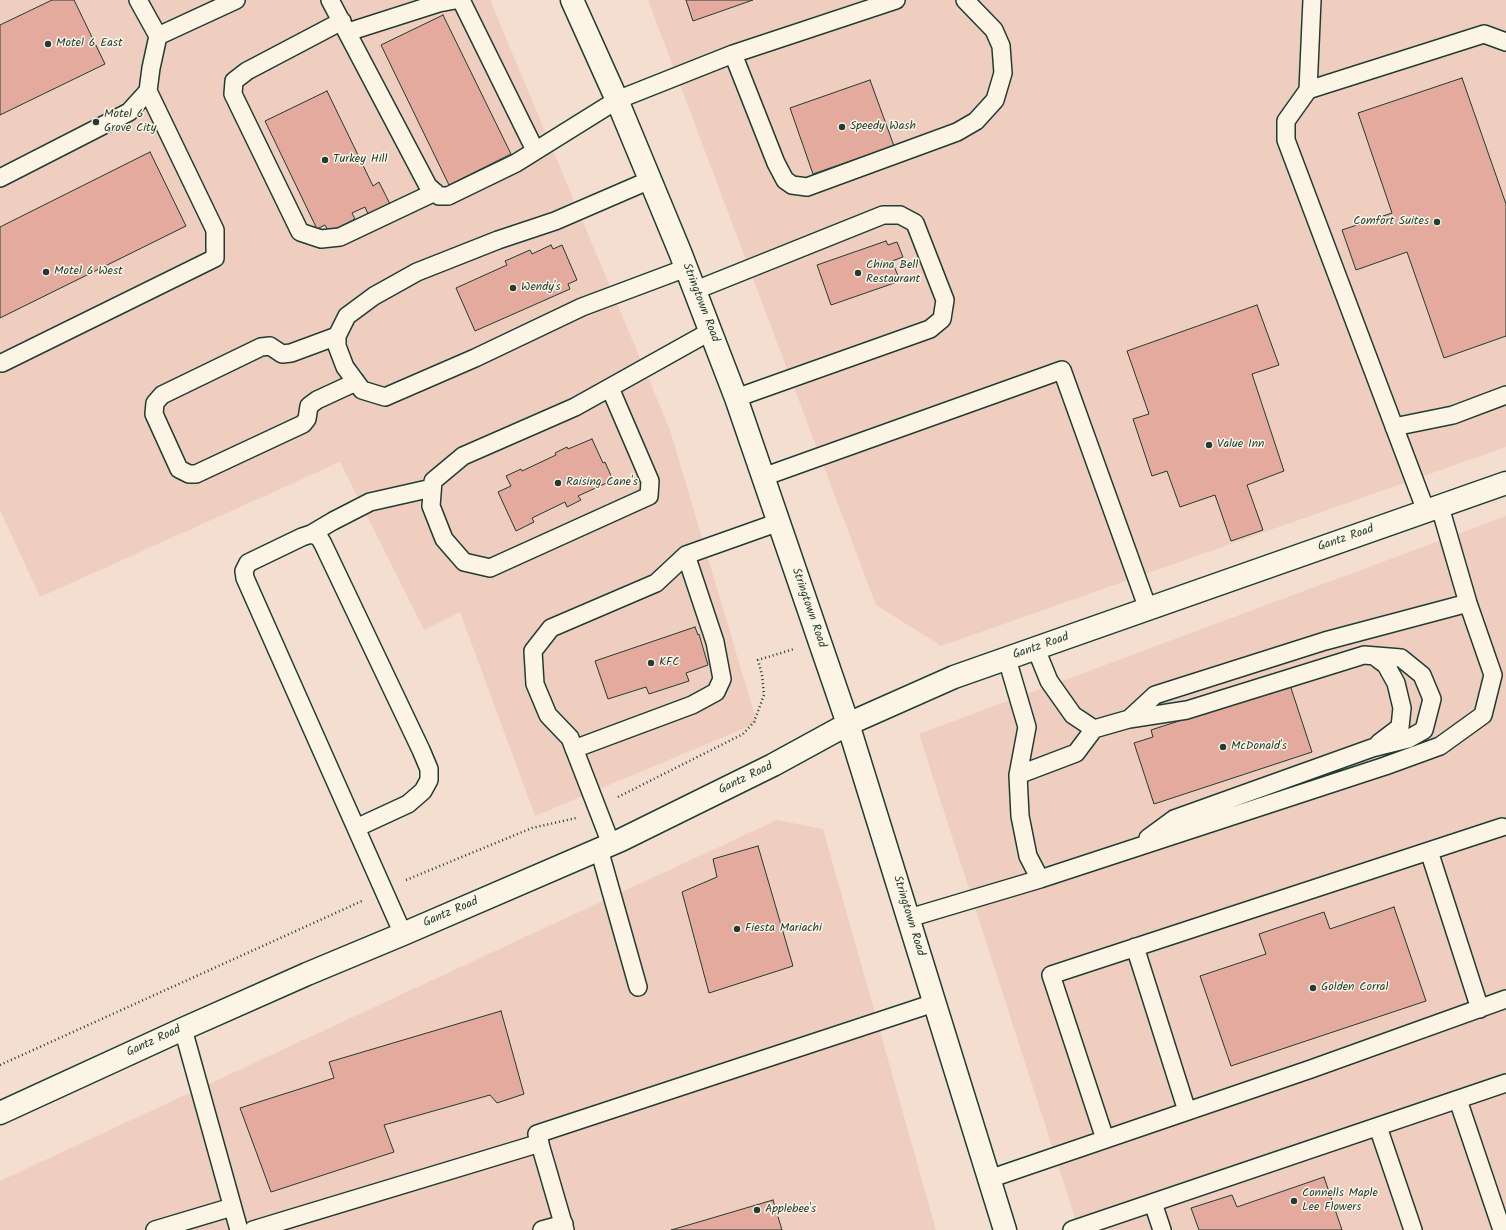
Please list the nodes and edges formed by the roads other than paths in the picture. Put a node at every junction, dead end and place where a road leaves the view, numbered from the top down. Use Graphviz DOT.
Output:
graph roads {
  1 [pos="138,0"];
  2 [pos="236,0"];
  3 [pos="330,0"];
  4 [pos="455,0"];
  5 [pos="461,0"];
  6 [pos="572,0"];
  7 [pos="896,0"];
  8 [pos="965,0"];
  9 [pos="1312,0"];
  10 [pos="345,27"];
  11 [pos="158,36"];
  12 [pos="1506,42"];
  13 [pos="733,54"];
  14 [pos="1308,90"];
  15 [pos="148,91"];
  16 [pos="617,100"];
  17 [pos="536,150"];
  18 [pos="0,178"];
  19 [pos="650,180"];
  20 [pos="435,192"];
  21 [pos="686,268"];
  22 [pos="696,290"];
  23 [pos="711,331"];
  24 [pos="337,336"];
  25 [pos="2,363"];
  26 [pos="356,382"];
  27 [pos="610,388"];
  28 [pos="1506,395"];
  29 [pos="736,398"];
  30 [pos="1394,427"];
  31 [pos="763,477"];
  32 [pos="1506,483"];
  33 [pos="432,488"];
  34 [pos="1433,509"];
  35 [pos="779,522"];
  36 [pos="311,534"];
  37 [pos="686,555"];
  38 [pos="1468,603"];
  39 [pos="1148,609"];
  40 [pos="1036,649"];
  41 [pos="1374,656"];
  42 [pos="1007,659"];
  43 [pos="1129,719"];
  44 [pos="848,724"];
  45 [pos="1094,729"];
  46 [pos="1372,748"];
  47 [pos="574,749"];
  48 [pos="1018,774"];
  49 [pos="356,828"];
  50 [pos="1505,831"];
  51 [pos="605,847"];
  52 [pos="1133,848"];
  53 [pos="1429,851"];
  54 [pos="1040,879"];
  55 [pos="909,918"];
  56 [pos="403,934"];
  57 [pos="1135,947"];
  58 [pos="638,987"];
  59 [pos="1506,1000"];
  60 [pos="934,1002"];
  61 [pos="1480,1009"];
  62 [pos="183,1029"];
  63 [pos="1506,1083"];
  64 [pos="1458,1100"];
  65 [pos="1187,1111"];
  66 [pos="0,1114"];
  67 [pos="1378,1126"];
  68 [pos="1105,1139"];
  69 [pos="540,1143"];
  70 [pos="989,1179"];
  71 [pos="1153,1203"];
  72 [pos="232,1207"];
  73 [pos="565,1227"];
  74 [pos="155,1230"];
  75 [pos="239,1230"];
  76 [pos="253,1230"];
  77 [pos="542,1230"];
  78 [pos="1005,1230"];
  79 [pos="1072,1230"];
  80 [pos="1162,1230"];
  81 [pos="1413,1230"];
  82 [pos="1502,1230"];
  1 -- 11 [label="lane"];
  2 -- 11 [label="lane"];
  3 -- 10 [label="lane"];
  4 -- 10 [label="lane"];
  5 -- 17 [label="lane"];
  6 -- 16 [label="main road, Stringtown Road"];
  7 -- 13 [label="lane"];
  8 -- 13 [label="lane"];
  9 -- 14 [label="lane"];
  10 -- 20 [label="lane"];
  10 -- 20 [label="lane"];
  11 -- 15 [label="lane"];
  12 -- 14 [label="lane"];
  13 -- 16 [label="lane"];
  14 -- 30 [label="lane"];
  15 -- 18 [label="lane"];
  15 -- 25 [label="lane"];
  16 -- 17 [label="lane"];
  16 -- 19 [label="main road, Stringtown Road"];
  17 -- 20 [label="lane"];
  19 -- 21 [label="main road, Stringtown Road"];
  19 -- 24 [label="lane"];
  21 -- 22 [label="main road, Stringtown Road"];
  21 -- 26 [label="lane"];
  22 -- 23 [label="main road, Stringtown Road"];
  22 -- 29 [label="lane"];
  23 -- 27 [label="lane"];
  23 -- 29 [label="main road, Stringtown Road"];
  24 -- 26 [label="lane"];
  24 -- 26 [label="lane"];
  27 -- 33 [label="lane"];
  27 -- 33 [label="lane"];
  28 -- 30 [label="lane"];
  29 -- 31 [label="main road, Stringtown Road"];
  30 -- 34 [label="lane"];
  31 -- 35 [label="main road, Stringtown Road"];
  31 -- 39 [label="lane"];
  32 -- 34 [label="main road, Gantz Road"];
  33 -- 36 [label="lane"];
  34 -- 38 [label="lane"];
  34 -- 39 [label="main road, Gantz Road"];
  35 -- 37 [label="lane"];
  35 -- 44 [label="main road, Stringtown Road"];
  36 -- 49 [label="lane"];
  36 -- 49 [label="lane"];
  37 -- 47 [label="lane"];
  37 -- 47 [label="lane"];
  38 -- 43 [label="lane"];
  38 -- 52 [label="lane"];
  39 -- 40 [label="main road, Gantz Road"];
  40 -- 42 [label="main road, Gantz Road"];
  40 -- 45 [label="lane"];
  41 -- 43 [label="lane"];
  41 -- 46 [label="lane"];
  41 -- 46 [label="lane"];
  42 -- 44 [label="main road, Gantz Road"];
  42 -- 48 [label="lane"];
  43 -- 45 [label="lane"];
  44 -- 51 [label="main road, Gantz Road"];
  44 -- 55 [label="main road, Stringtown Road"];
  45 -- 48 [label="lane"];
  46 -- 52 [label="lane"];
  47 -- 51 [label="lane"];
  48 -- 54 [label="lane"];
  49 -- 56 [label="lane"];
  50 -- 53 [label="lane"];
  51 -- 56 [label="main road, Gantz Road"];
  51 -- 58 [label="lane"];
  52 -- 54 [label="lane"];
  53 -- 57 [label="lane"];
  53 -- 61 [label="lane"];
  54 -- 55 [label="lane"];
  55 -- 60 [label="main road, Stringtown Road"];
  56 -- 62 [label="main road, Gantz Road"];
  57 -- 65 [label="lane"];
  57 -- 68 [label="lane"];
  59 -- 61 [label="lane"];
  60 -- 69 [label="lane"];
  60 -- 70 [label="main road, Stringtown Road"];
  61 -- 65 [label="lane"];
  62 -- 66 [label="main road, Gantz Road"];
  62 -- 72 [label="lane"];
  63 -- 64 [label="lane"];
  64 -- 67 [label="lane"];
  64 -- 82 [label="lane"];
  65 -- 68 [label="lane"];
  67 -- 71 [label="lane"];
  67 -- 81 [label="lane"];
  68 -- 70 [label="lane"];
  69 -- 73 [label="lane"];
  69 -- 76 [label="lane"];
  70 -- 78 [label="main road, Stringtown Road"];
  71 -- 79 [label="lane"];
  71 -- 80 [label="lane"];
  72 -- 74 [label="lane"];
  72 -- 75 [label="lane"];
  73 -- 77 [label="lane"];
}
